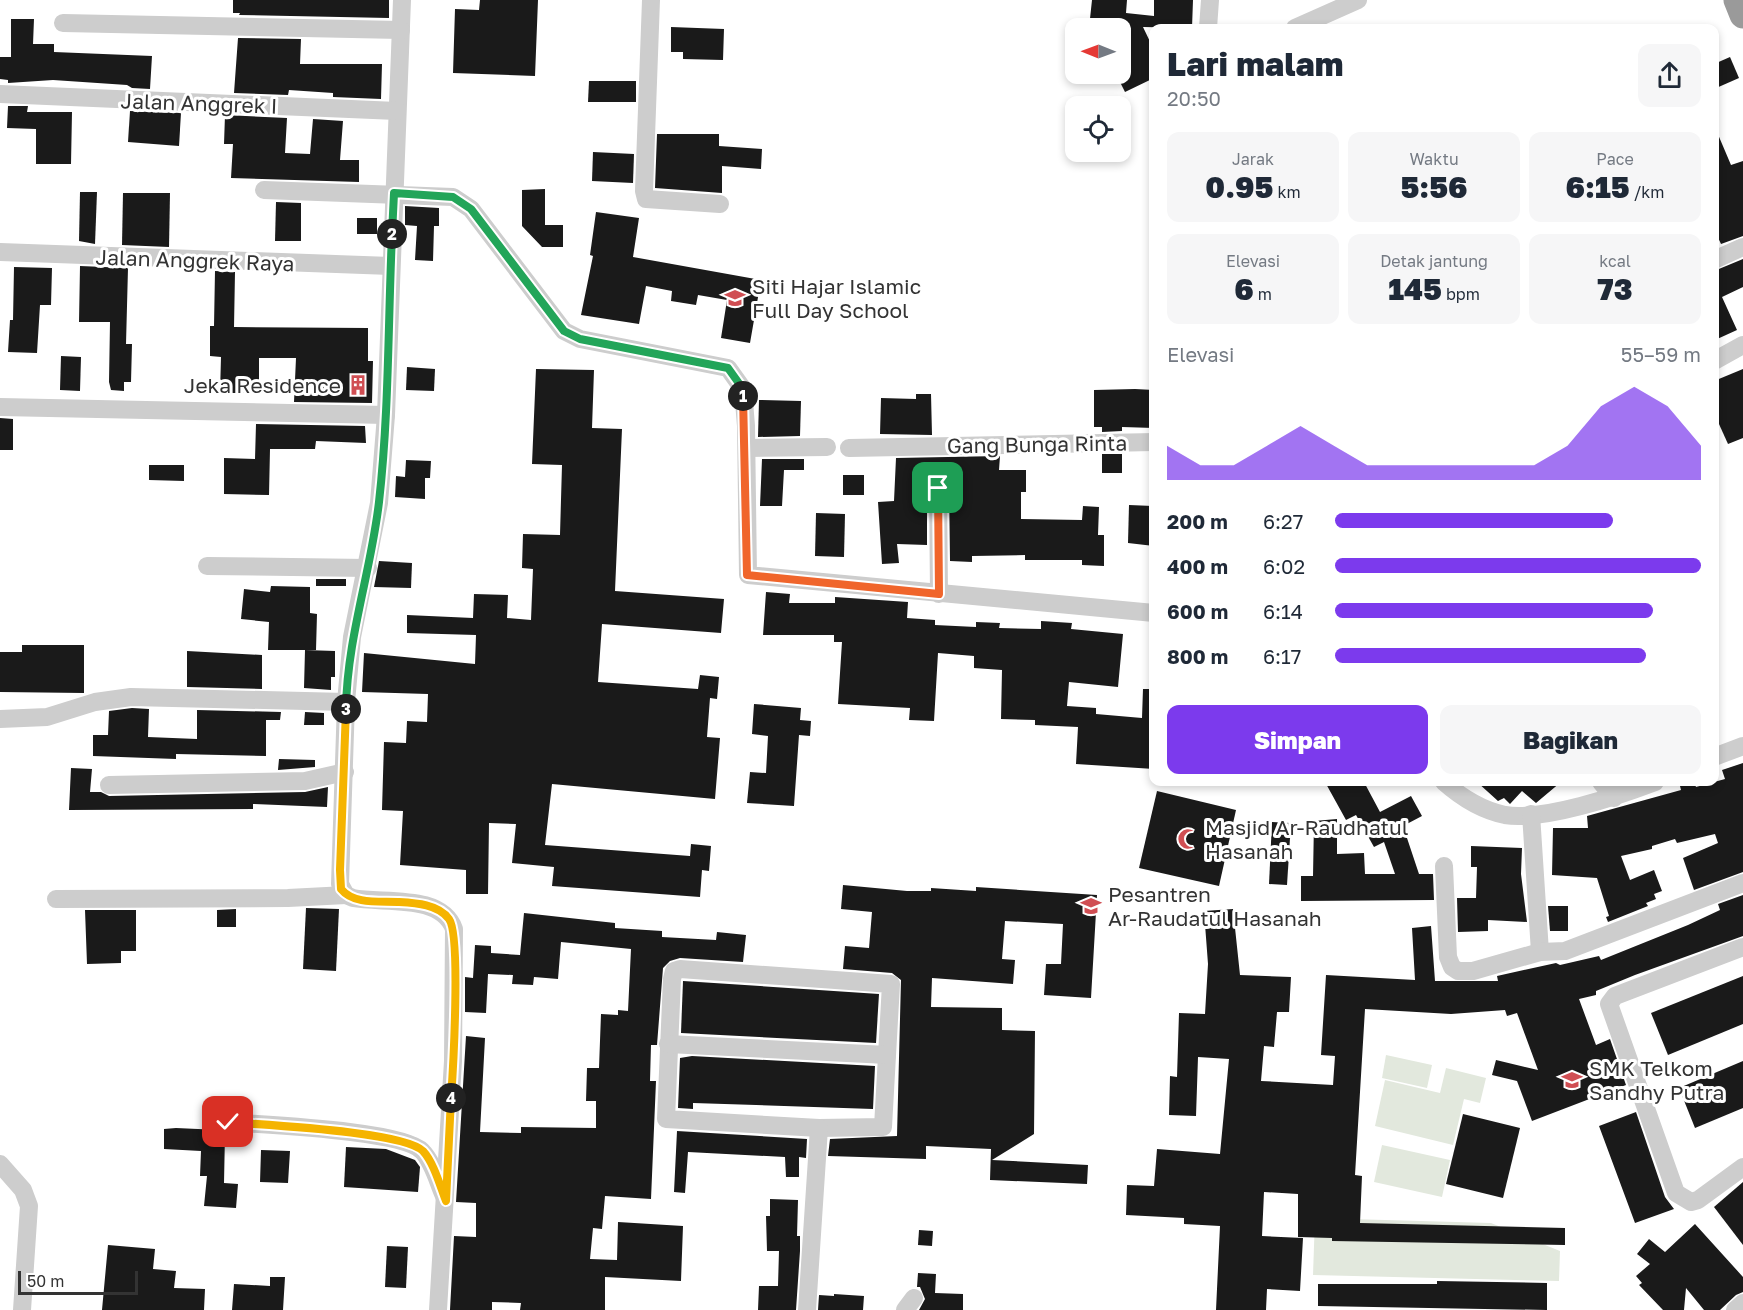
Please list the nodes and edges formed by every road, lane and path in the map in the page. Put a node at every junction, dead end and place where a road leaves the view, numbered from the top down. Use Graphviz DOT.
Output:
graph roads {
  1 [pos="402,0"];
  2 [pos="651,0"];
  3 [pos="1210,0"];
  4 [pos="1358,0"];
  5 [pos="1737,0"];
  6 [pos="1743,15"];
  7 [pos="63,23"];
  8 [pos="1208,24"];
  9 [pos="1304,24"];
  10 [pos="401,30"];
  11 [pos="0,94"];
  12 [pos="398,111"];
  13 [pos="264,190"];
  14 [pos="394,193"];
  15 [pos="720,204"];
  16 [pos="1743,247"];
  17 [pos="0,252"];
  18 [pos="1719,258"];
  19 [pos="391,266"];
  20 [pos="1743,345"];
  21 [pos="1719,358"];
  22 [pos="0,407"];
  23 [pos="386,415"];
  24 [pos="1149,442"];
  25 [pos="827,447"];
  26 [pos="747,448"];
  27 [pos="849,448"];
  28 [pos="938,488"];
  29 [pos="207,566"];
  30 [pos="368,568"];
  31 [pos="939,594"];
  32 [pos="1149,613"];
  33 [pos="346,702"];
  34 [pos="0,719"];
  35 [pos="1743,746"];
  36 [pos="1719,755"];
  37 [pos="345,772"];
  38 [pos="109,784"];
  39 [pos="1448,786"];
  40 [pos="1604,786"];
  41 [pos="1645,786"];
  42 [pos="1614,798"];
  43 [pos="1531,814"];
  44 [pos="1444,866"];
  45 [pos="1743,883"];
  46 [pos="346,895"];
  47 [pos="57,899"];
  48 [pos="1743,947"];
  49 [pos="1540,952"];
  50 [pos="668,1044"];
  51 [pos="887,1055"];
  52 [pos="228,1122"];
  53 [pos="819,1128"];
  54 [pos="0,1164"];
  55 [pos="1743,1167"];
  56 [pos="446,1201"];
  57 [pos="1743,1303"];
  58 [pos="22,1310"];
  59 [pos="438,1310"];
  60 [pos="807,1310"];
  61 [pos="1735,1310"];
  1 -- 10 [label="street"];
  2 -- 15 [label="street"];
  3 -- 8 [label="street"];
  4 -- 9 [label="street"];
  5 -- 6 [label="highway"];
  7 -- 10 [label="street"];
  10 -- 12 [label="street"];
  11 -- 12 [label="street, Jalan Anggrek I"];
  12 -- 14 [label="street"];
  13 -- 14 [label="street"];
  14 -- 19 [label="street"];
  14 -- 26 [label="street"];
  16 -- 18 [label="street"];
  17 -- 19 [label="street, Jalan Anggrek Raya"];
  19 -- 23 [label="street"];
  20 -- 21 [label="street"];
  22 -- 23 [label="street"];
  23 -- 30 [label="street"];
  24 -- 27 [label="street, Gang Bunga Rinta"];
  25 -- 26 [label="street"];
  26 -- 31 [label="street"];
  28 -- 31 [label="street"];
  29 -- 30 [label="street"];
  30 -- 33 [label="street"];
  31 -- 32 [label="street"];
  33 -- 34 [label="street"];
  33 -- 37 [label="street"];
  35 -- 36 [label="street"];
  37 -- 38 [label="street"];
  37 -- 46 [label="street"];
  39 -- 43 [label="street"];
  40 -- 42 [label="street"];
  41 -- 42 [label="street"];
  42 -- 43 [label="street"];
  43 -- 49 [label="street"];
  44 -- 49 [label="street"];
  45 -- 49 [label="street"];
  46 -- 47 [label="street"];
  46 -- 56 [label="street"];
  48 -- 55 [label="street"];
  50 -- 51 [label="street"];
  50 -- 51 [label="street"];
  50 -- 53 [label="street"];
  51 -- 53 [label="street"];
  52 -- 56 [label="street"];
  53 -- 60 [label="street"];
  54 -- 58 [label="street"];
  56 -- 59 [label="street"];
  57 -- 61 [label="street"];
}
